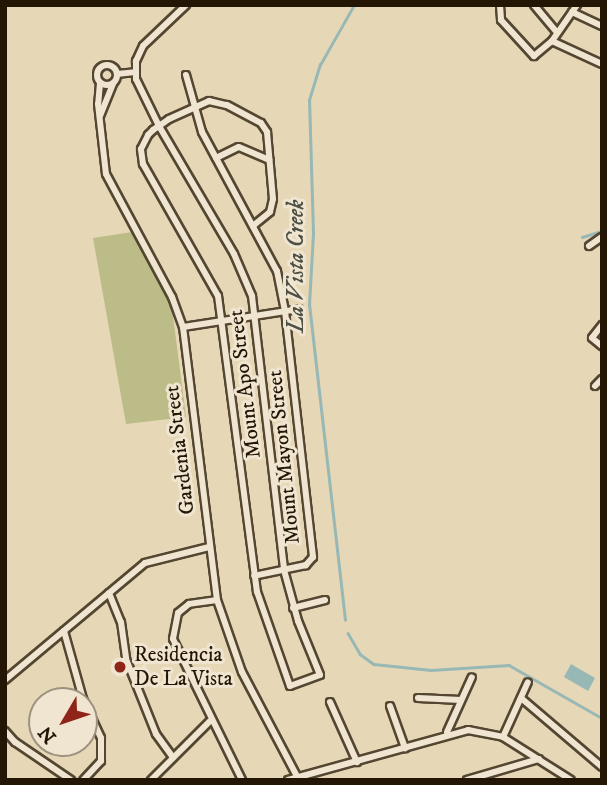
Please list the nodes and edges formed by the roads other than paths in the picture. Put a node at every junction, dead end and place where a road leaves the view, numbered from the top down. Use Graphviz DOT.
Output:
graph roads {
  1 [pos="186,5"];
  2 [pos="500,5"];
  3 [pos="534,5"];
  4 [pos="577,5"];
  5 [pos="572,12"];
  6 [pos="602,26"];
  7 [pos="557,32"];
  8 [pos="552,41"];
  9 [pos="602,64"];
  10 [pos="135,72"];
  11 [pos="117,74"];
  12 [pos="186,75"];
  13 [pos="100,83"];
  14 [pos="113,83"];
  15 [pos="192,107"];
  16 [pos="100,116"];
  17 [pos="159,126"];
  18 [pos="216,158"];
  19 [pos="269,160"];
  20 [pos="254,225"];
  21 [pos="602,237"];
  22 [pos="589,246"];
  23 [pos="299,309"];
  24 [pos="285,311"];
  25 [pos="254,316"];
  26 [pos="222,320"];
  27 [pos="602,325"];
  28 [pos="183,327"];
  29 [pos="602,346"];
  30 [pos="602,379"];
  31 [pos="595,386"];
  32 [pos="209,547"];
  33 [pos="284,570"];
  34 [pos="254,576"];
  35 [pos="110,593"];
  36 [pos="217,600"];
  37 [pos="325,600"];
  38 [pos="293,608"];
  39 [pos="64,631"];
  40 [pos="472,677"];
  41 [pos="5,680"];
  42 [pos="528,682"];
  43 [pos="77,687"];
  44 [pos="418,698"];
  45 [pos="521,698"];
  46 [pos="461,700"];
  47 [pos="330,702"];
  48 [pos="390,706"];
  49 [pos="210,721"];
  50 [pos="5,731"];
  51 [pos="447,732"];
  52 [pos="503,737"];
  53 [pos="98,740"];
  54 [pos="404,748"];
  55 [pos="173,757"];
  56 [pos="540,759"];
  57 [pos="357,762"];
  58 [pos="602,767"];
  59 [pos="298,778"];
  60 [pos="71,780"];
  61 [pos="83,780"];
  62 [pos="151,780"];
  63 [pos="242,780"];
  64 [pos="288,780"];
  65 [pos="467,780"];
  66 [pos="571,780"];
  1 -- 10 [label="street"];
  2 -- 8 [label="street"];
  3 -- 7 [label="street"];
  4 -- 5 [label="street"];
  5 -- 6 [label="street"];
  5 -- 7 [label="street"];
  7 -- 8 [label="street"];
  8 -- 9 [label="street"];
  10 -- 11 [label="street"];
  10 -- 17 [label="street, Mount Apo Street"];
  11 -- 13 [label="street"];
  11 -- 14 [label="street"];
  12 -- 15 [label="street, Mount Mayon Street"];
  13 -- 14 [label="street"];
  13 -- 16 [label="street, Gardenia Street"];
  14 -- 16 [label="street"];
  15 -- 17 [label="street"];
  15 -- 18 [label="street, Mount Mayon Street"];
  15 -- 19 [label="street"];
  16 -- 28 [label="street, Gardenia Street"];
  17 -- 25 [label="street, Mount Apo Street"];
  17 -- 26 [label="street"];
  18 -- 19 [label="street"];
  18 -- 20 [label="street, Mount Mayon Street"];
  19 -- 20 [label="street"];
  20 -- 24 [label="street, Mount Mayon Street"];
  21 -- 22 [label="street"];
  23 -- 24 [label="street"];
  24 -- 25 [label="street"];
  24 -- 33 [label="street, Mount Mayon Street"];
  25 -- 26 [label="street"];
  25 -- 33 [label="street, Mount Apo Street"];
  26 -- 28 [label="street"];
  26 -- 34 [label="street"];
  27 -- 29 [label="street"];
  28 -- 32 [label="street, Gardenia Street"];
  30 -- 31 [label="street"];
  32 -- 35 [label="street"];
  32 -- 36 [label="street, Gardenia Street"];
  33 -- 34 [label="street"];
  33 -- 38 [label="street, Mount Apo Street"];
  34 -- 38 [label="street, Mount Apo Street"];
  35 -- 39 [label="street"];
  35 -- 55 [label="street"];
  36 -- 49 [label="street"];
  36 -- 59 [label="street, Gardenia Street"];
  37 -- 38 [label="street"];
  39 -- 41 [label="street"];
  39 -- 43 [label="street"];
  40 -- 46 [label="street"];
  42 -- 45 [label="street"];
  44 -- 46 [label="street"];
  45 -- 52 [label="street"];
  45 -- 58 [label="street"];
  46 -- 51 [label="street"];
  47 -- 57 [label="street"];
  48 -- 54 [label="street"];
  49 -- 55 [label="street"];
  49 -- 63 [label="street"];
  50 -- 60 [label="street"];
  51 -- 52 [label="street"];
  51 -- 54 [label="street"];
  52 -- 56 [label="street"];
  53 -- 61 [label="street"];
  54 -- 57 [label="street"];
  55 -- 62 [label="street"];
  56 -- 65 [label="street"];
  56 -- 66 [label="street"];
  57 -- 59 [label="street"];
  59 -- 64 [label="street"];
}
